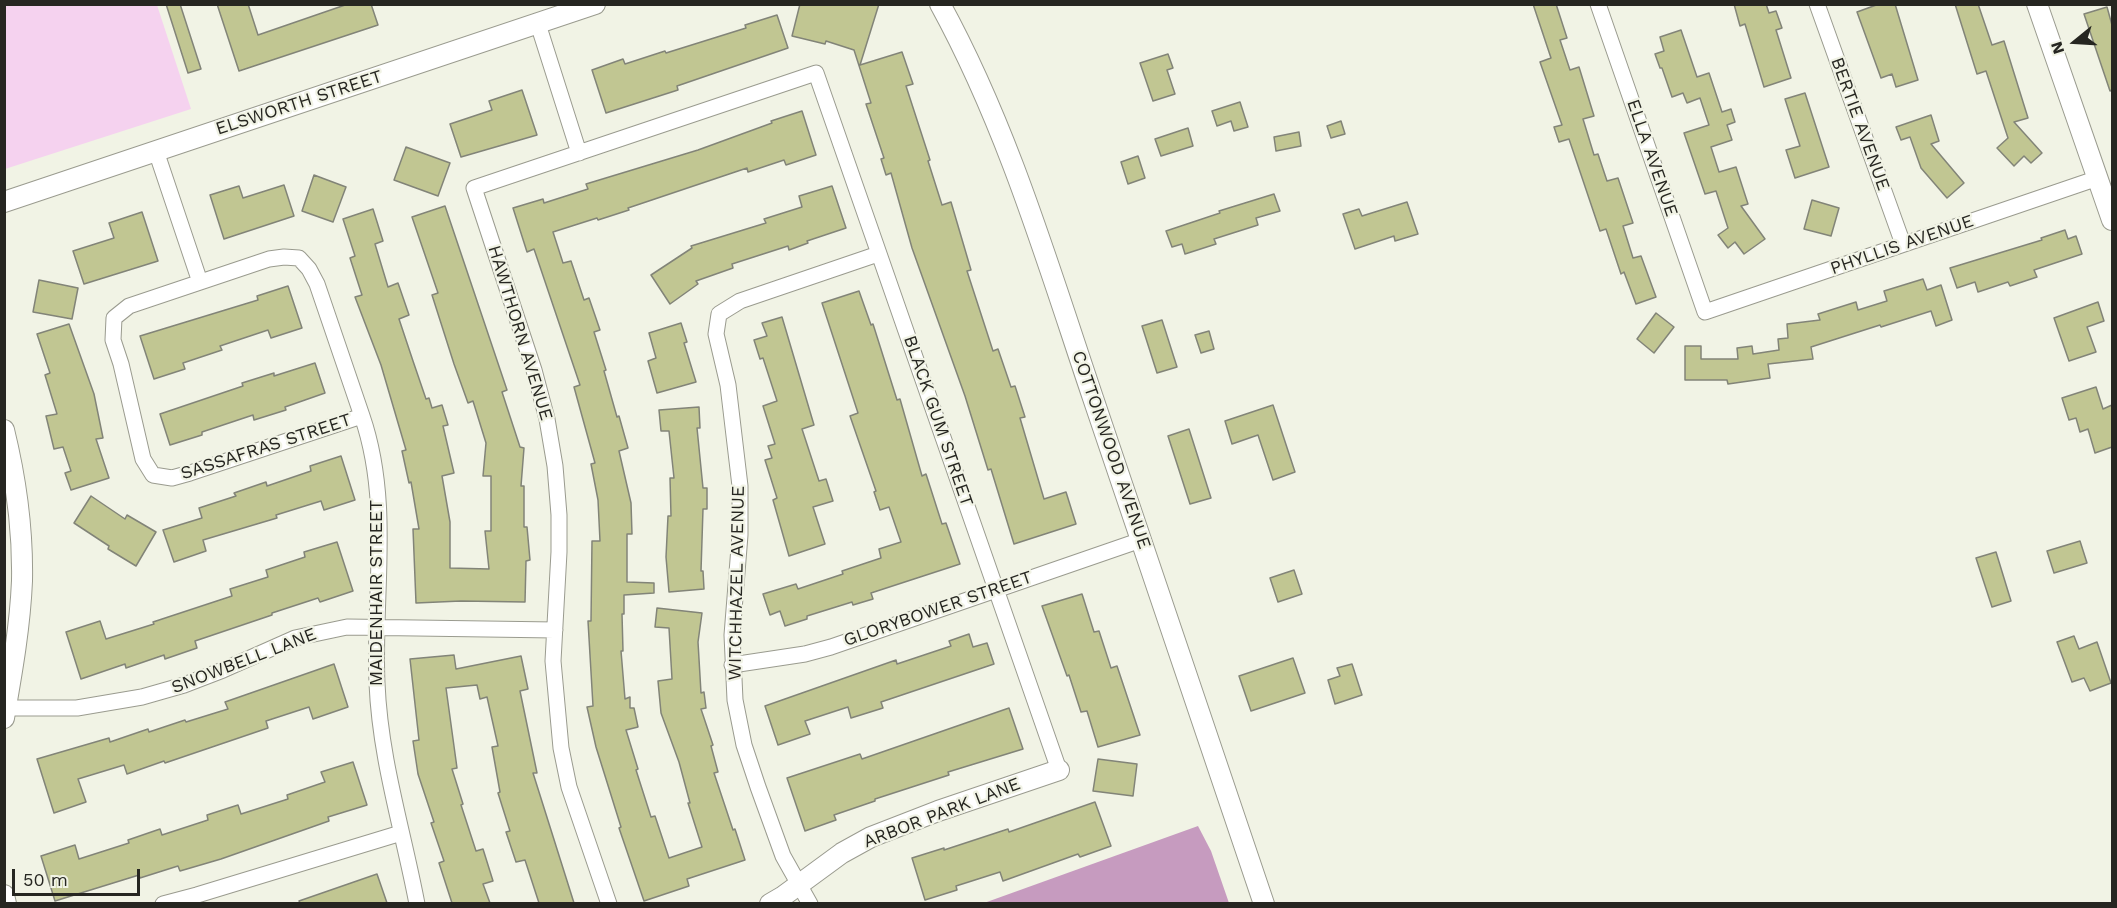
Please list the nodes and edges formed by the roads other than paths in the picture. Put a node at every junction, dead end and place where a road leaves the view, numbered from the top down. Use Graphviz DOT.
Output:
graph roads {
  1 [pos="595,4"];
  2 [pos="940,4"];
  3 [pos="1598,4"];
  4 [pos="1818,4"];
  5 [pos="2037,4"];
  6 [pos="538,24"];
  7 [pos="816,73"];
  8 [pos="156,151"];
  9 [pos="579,153"];
  10 [pos="2098,178"];
  11 [pos="4,202"];
  12 [pos="2112,220"];
  13 [pos="1903,244"];
  14 [pos="878,254"];
  15 [pos="200,282"];
  16 [pos="1705,312"];
  17 [pos="362,416"];
  18 [pos="4,430"];
  19 [pos="1141,540"];
  20 [pos="997,589"];
  21 [pos="377,626"];
  22 [pos="555,630"];
  23 [pos="732,665"];
  24 [pos="5,713"];
  25 [pos="1059,770"];
  26 [pos="400,833"];
  27 [pos="799,885"];
  28 [pos="4,895"];
  29 [pos="6,903"];
  30 [pos="164,903"];
  31 [pos="417,903"];
  32 [pos="609,903"];
  33 [pos="770,903"];
  34 [pos="810,903"];
  35 [pos="1264,903"];
  1 -- 6 [label="street, ELSWORTH STREET"];
  2 -- 19 [label="street, COTTONWOOD AVENUE"];
  3 -- 16 [label="street, ELLA AVENUE"];
  4 -- 13 [label="street, BERTIE AVENUE"];
  5 -- 10 [label="street"];
  6 -- 8 [label="street, ELSWORTH STREET"];
  6 -- 9 [label="street"];
  7 -- 9 [label="street, HAWTHORN AVENUE"];
  7 -- 14 [label="street, BLACK GUM STREET"];
  8 -- 11 [label="street, ELSWORTH STREET"];
  8 -- 15 [label="street"];
  9 -- 22 [label="street, HAWTHORN AVENUE"];
  10 -- 12 [label="street"];
  10 -- 13 [label="street, PHYLLIS AVENUE"];
  13 -- 16 [label="street, PHYLLIS AVENUE"];
  14 -- 20 [label="street, BLACK GUM STREET"];
  14 -- 23 [label="street, WITCHHAZEL AVENUE"];
  15 -- 17 [label="street, MAIDENHAIR STREET"];
  15 -- 17 [label="street, SASSAFRAS STREET"];
  17 -- 21 [label="street, MAIDENHAIR STREET"];
  18 -- 24 [label="street"];
  19 -- 20 [label="street, GLORYBOWER STREET"];
  19 -- 35 [label="street, COTTONWOOD AVENUE"];
  20 -- 23 [label="street, GLORYBOWER STREET"];
  20 -- 25 [label="street, BLACK GUM STREET"];
  21 -- 22 [label="street, SNOWBELL LANE"];
  21 -- 24 [label="street, SNOWBELL LANE"];
  21 -- 26 [label="street, MAIDENHAIR STREET"];
  22 -- 32 [label="street, HAWTHORN AVENUE"];
  23 -- 27 [label="street, WITCHHAZEL AVENUE"];
  25 -- 27 [label="street, ARBOR PARK LANE"];
  26 -- 30 [label="street"];
  26 -- 31 [label="street, MAIDENHAIR STREET"];
  27 -- 33 [label="street, ARBOR PARK LANE"];
  27 -- 34 [label="street, WITCHHAZEL AVENUE"];
  28 -- 29 [label="street"];
}
